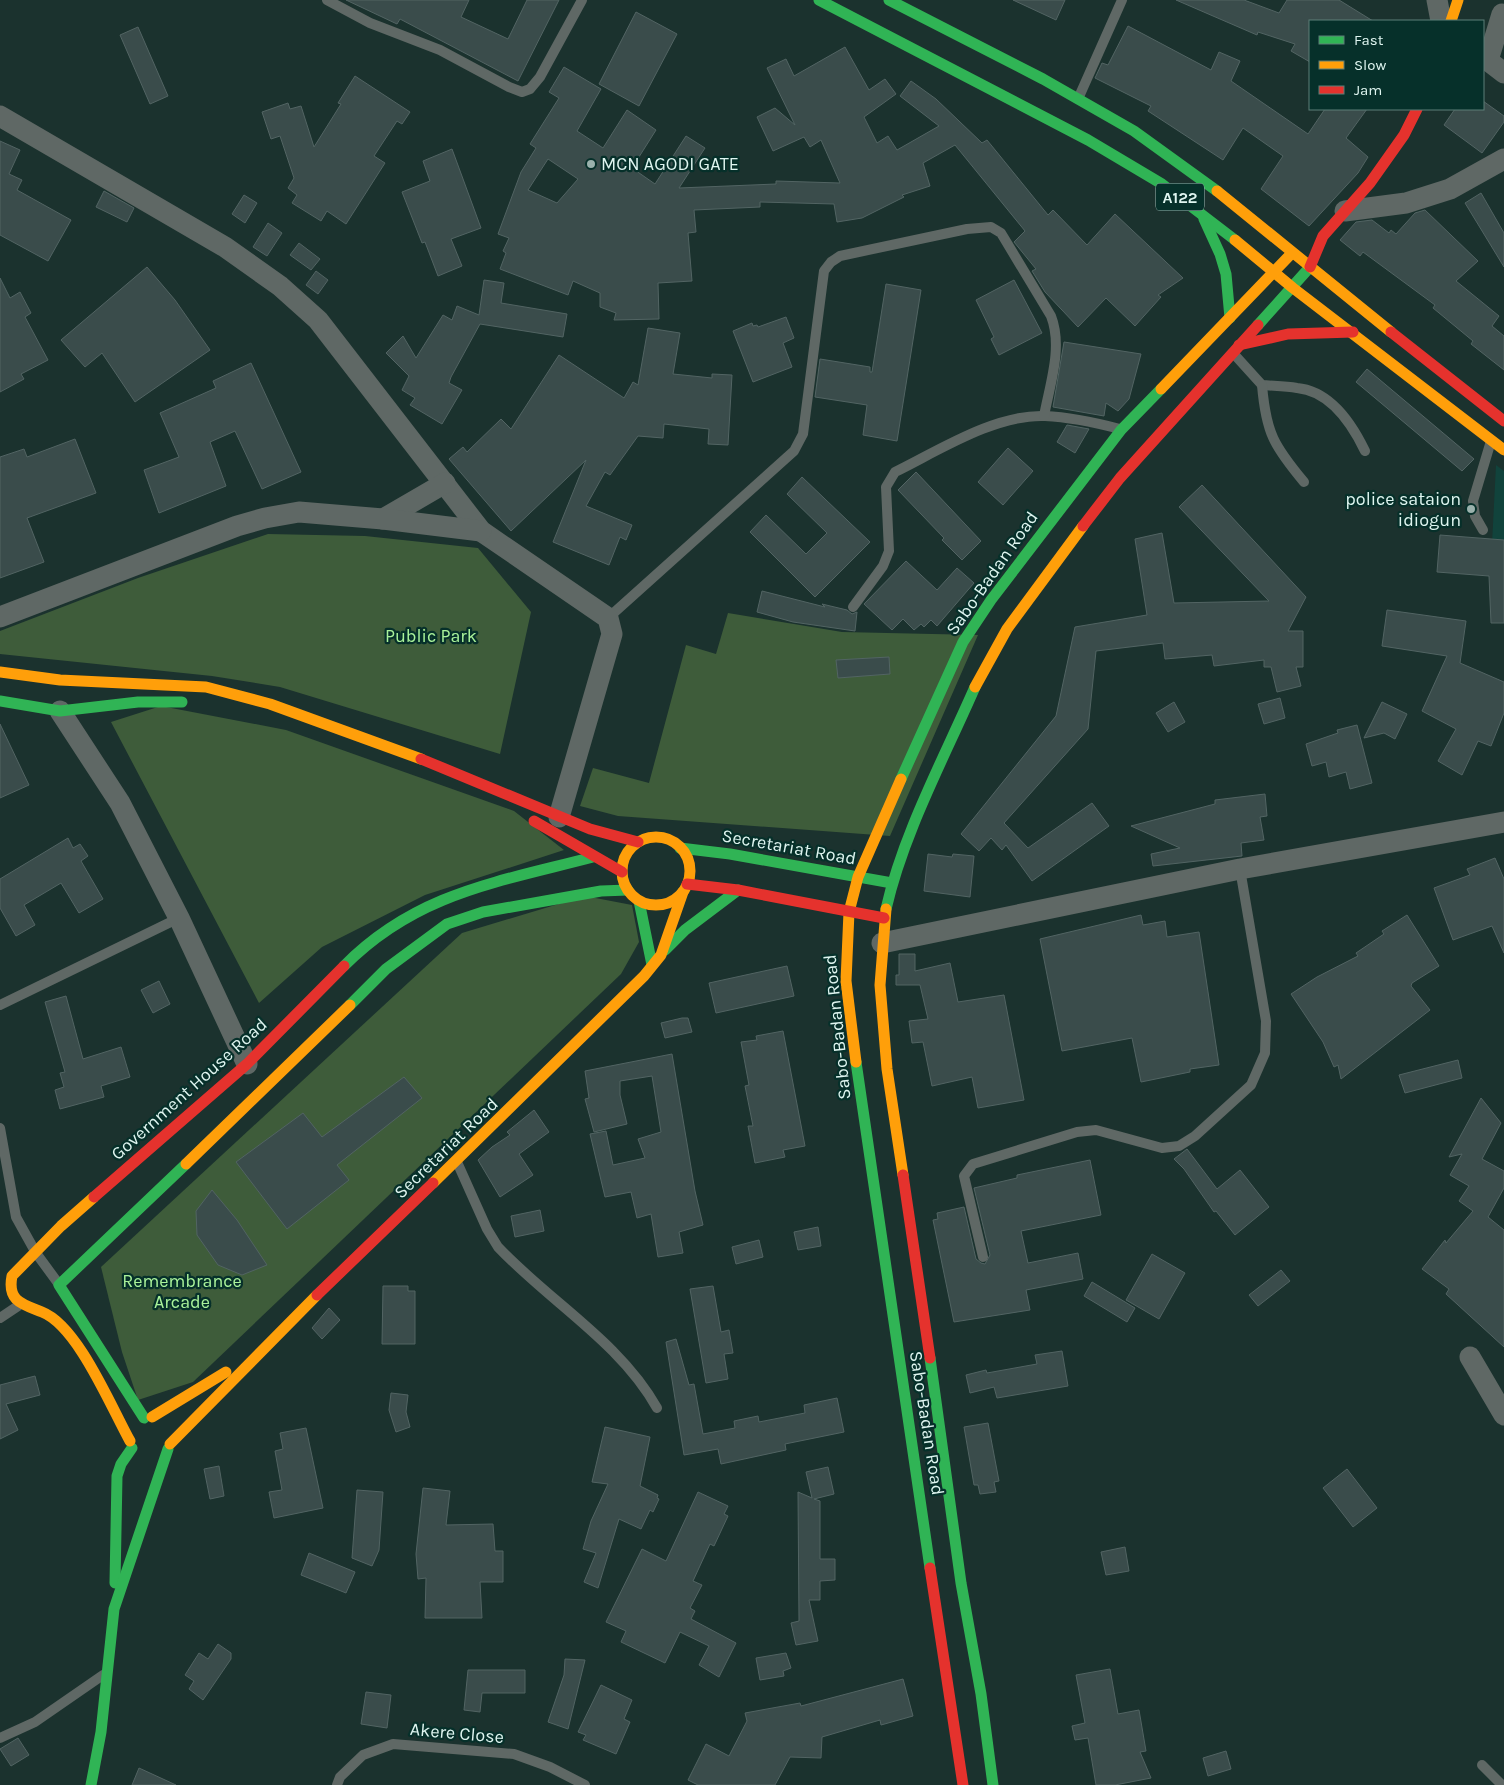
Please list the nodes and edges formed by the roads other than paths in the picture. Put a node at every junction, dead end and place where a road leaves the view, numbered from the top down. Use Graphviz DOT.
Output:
graph roads {
  1 [pos="327,0"];
  2 [pos="582,0"];
  3 [pos="819,0"];
  4 [pos="889,0"];
  5 [pos="1122,0"];
  6 [pos="1437,0"];
  7 [pos="1458,0"];
  8 [pos="1502,14"];
  9 [pos="1441,20"];
  10 [pos="1451,20"];
  11 [pos="1504,73"];
  12 [pos="1077,100"];
  13 [pos="1416,110"];
  14 [pos="0,116"];
  15 [pos="1504,160"];
  16 [pos="1200,211"];
  17 [pos="1345,211"];
  18 [pos="1323,236"];
  19 [pos="1292,253"];
  20 [pos="1310,267"];
  21 [pos="1275,273"];
  22 [pos="1292,288"];
  23 [pos="1230,318"];
  24 [pos="1354,332"];
  25 [pos="1236,349"];
  26 [pos="1215,353"];
  27 [pos="1262,385"];
  28 [pos="1044,416"];
  29 [pos="1504,421"];
  30 [pos="1121,430"];
  31 [pos="1492,440"];
  32 [pos="1504,450"];
  33 [pos="1365,452"];
  34 [pos="1304,482"];
  35 [pos="445,483"];
  36 [pos="382,518"];
  37 [pos="1483,530"];
  38 [pos="481,531"];
  39 [pos="853,607"];
  40 [pos="0,617"];
  41 [pos="608,618"];
  42 [pos="0,672"];
  43 [pos="0,701"];
  44 [pos="195,703"];
  45 [pos="60,711"];
  46 [pos="484,798"];
  47 [pos="559,817"];
  48 [pos="1504,822"];
  49 [pos="638,842"];
  50 [pos="680,848"];
  51 [pos="593,857"];
  52 [pos="1240,869"];
  53 [pos="622,872"];
  54 [pos="858,877"];
  55 [pos="892,883"];
  56 [pos="685,888"];
  57 [pos="628,890"];
  58 [pos="738,890"];
  59 [pos="639,900"];
  60 [pos="849,912"];
  61 [pos="179,918"];
  62 [pos="884,918"];
  63 [pos="882,944"];
  64 [pos="661,955"];
  65 [pos="652,965"];
  66 [pos="0,1004"];
  67 [pos="247,1064"];
  68 [pos="0,1128"];
  69 [pos="457,1161"];
  70 [pos="36,1253"];
  71 [pos="983,1257"];
  72 [pos="908,1268"];
  73 [pos="886,1272"];
  74 [pos="59,1285"];
  75 [pos="18,1306"];
  76 [pos="0,1318"];
  77 [pos="259,1352"];
  78 [pos="1470,1357"];
  79 [pos="658,1408"];
  80 [pos="1504,1415"];
  81 [pos="156,1421"];
  82 [pos="131,1444"];
  83 [pos="169,1446"];
  84 [pos="114,1609"];
  85 [pos="108,1672"];
  86 [pos="0,1738"];
  87 [pos="1482,1765"];
  88 [pos="90,1785"];
  89 [pos="337,1785"];
  90 [pos="585,1785"];
  91 [pos="963,1785"];
  92 [pos="993,1785"];
  93 [pos="1502,1785"];
  1 -- 2 [label="lane"];
  3 -- 16 [label="main road, A122"];
  4 -- 12 [label="main road, A122"];
  5 -- 12 [label="lane"];
  6 -- 9 [label="street"];
  7 -- 10 [label="main road"];
  8 -- 11 [label="street"];
  12 -- 19 [label="main road, A122"];
  13 -- 17 [label="main road"];
  14 -- 35 [label="street"];
  15 -- 17 [label="street"];
  16 -- 21 [label="main road, A122"];
  16 -- 23 [label="main road"];
  17 -- 18 [label="main road"];
  18 -- 19 [label="main road"];
  18 -- 20 [label="main road, Sabo-Badan Road"];
  19 -- 20 [label="main road, A122"];
  19 -- 21 [label="main road, Sabo-Badan Road"];
  20 -- 22 [label="main road, Sabo-Badan Road"];
  20 -- 29 [label="main road, A122"];
  21 -- 22 [label="main road, A122"];
  21 -- 23 [label="main road, Sabo-Badan Road"];
  22 -- 24 [label="main road, A122"];
  22 -- 25 [label="main road, Sabo-Badan Road"];
  23 -- 26 [label="main road, Sabo-Badan Road"];
  24 -- 25 [label="main road"];
  24 -- 31 [label="main road, A122"];
  25 -- 26 [label="main road, Sabo-Badan Road"];
  25 -- 27 [label="lane"];
  26 -- 30 [label="main road, Sabo-Badan Road"];
  26 -- 55 [label="main road, Sabo-Badan Road"];
  27 -- 33 [label="lane"];
  27 -- 34 [label="lane"];
  28 -- 30 [label="lane"];
  28 -- 39 [label="lane"];
  28 -- 41 [label="lane"];
  30 -- 54 [label="main road, Sabo-Badan Road"];
  31 -- 32 [label="main road, A122"];
  31 -- 37 [label="lane"];
  35 -- 36 [label="street"];
  35 -- 38 [label="street"];
  36 -- 38 [label="street"];
  36 -- 40 [label="street"];
  38 -- 41 [label="street"];
  41 -- 47 [label="street"];
  42 -- 47 [label="main road"];
  43 -- 45 [label="main road"];
  44 -- 45 [label="main road"];
  45 -- 61 [label="street"];
  46 -- 51 [label="main road"];
  47 -- 49 [label="main road"];
  48 -- 52 [label="street"];
  49 -- 50 [label="main road"];
  49 -- 53 [label="main road"];
  50 -- 54 [label="main road, Secretariat Road"];
  50 -- 56 [label="main road"];
  51 -- 53 [label="main road"];
  51 -- 67 [label="main road, Government House Road"];
  52 -- 63 [label="street"];
  52 -- 71 [label="lane"];
  53 -- 57 [label="main road"];
  54 -- 55 [label="main road, Secretariat Road"];
  54 -- 60 [label="main road, Sabo-Badan Road"];
  55 -- 62 [label="main road, Sabo-Badan Road"];
  56 -- 58 [label="main road"];
  56 -- 59 [label="main road"];
  56 -- 64 [label="main road, Secretariat Road"];
  57 -- 59 [label="main road"];
  57 -- 74 [label="main road"];
  58 -- 60 [label="main road"];
  58 -- 64 [label="main road"];
  59 -- 65 [label="main road"];
  60 -- 62 [label="main road"];
  60 -- 73 [label="main road, Sabo-Badan Road"];
  61 -- 66 [label="lane"];
  61 -- 67 [label="street"];
  62 -- 63 [label="main road, Sabo-Badan Road"];
  63 -- 72 [label="main road, Sabo-Badan Road"];
  64 -- 65 [label="main road, Secretariat Road"];
  65 -- 69 [label="main road, Secretariat Road"];
  67 -- 70 [label="main road, Government House Road"];
  68 -- 70 [label="lane"];
  69 -- 77 [label="main road, Secretariat Road"];
  69 -- 79 [label="lane"];
  70 -- 74 [label="lane"];
  70 -- 75 [label="main road, Government House Road"];
  72 -- 73 [label="main road"];
  72 -- 92 [label="main road, Sabo-Badan Road"];
  73 -- 91 [label="main road, Sabo-Badan Road"];
  74 -- 81 [label="main road"];
  75 -- 76 [label="lane"];
  75 -- 82 [label="main road"];
  77 -- 81 [label="main road, Secretariat Road"];
  77 -- 83 [label="main road, Secretariat Road"];
  78 -- 80 [label="street"];
  81 -- 82 [label="main road"];
  81 -- 83 [label="main road"];
  82 -- 83 [label="main road"];
  82 -- 84 [label="main road"];
  83 -- 84 [label="main road"];
  84 -- 85 [label="main road"];
  85 -- 86 [label="lane"];
  85 -- 88 [label="main road"];
  87 -- 93 [label="lane"];
  89 -- 90 [label="lane, Akere Close"];
}
